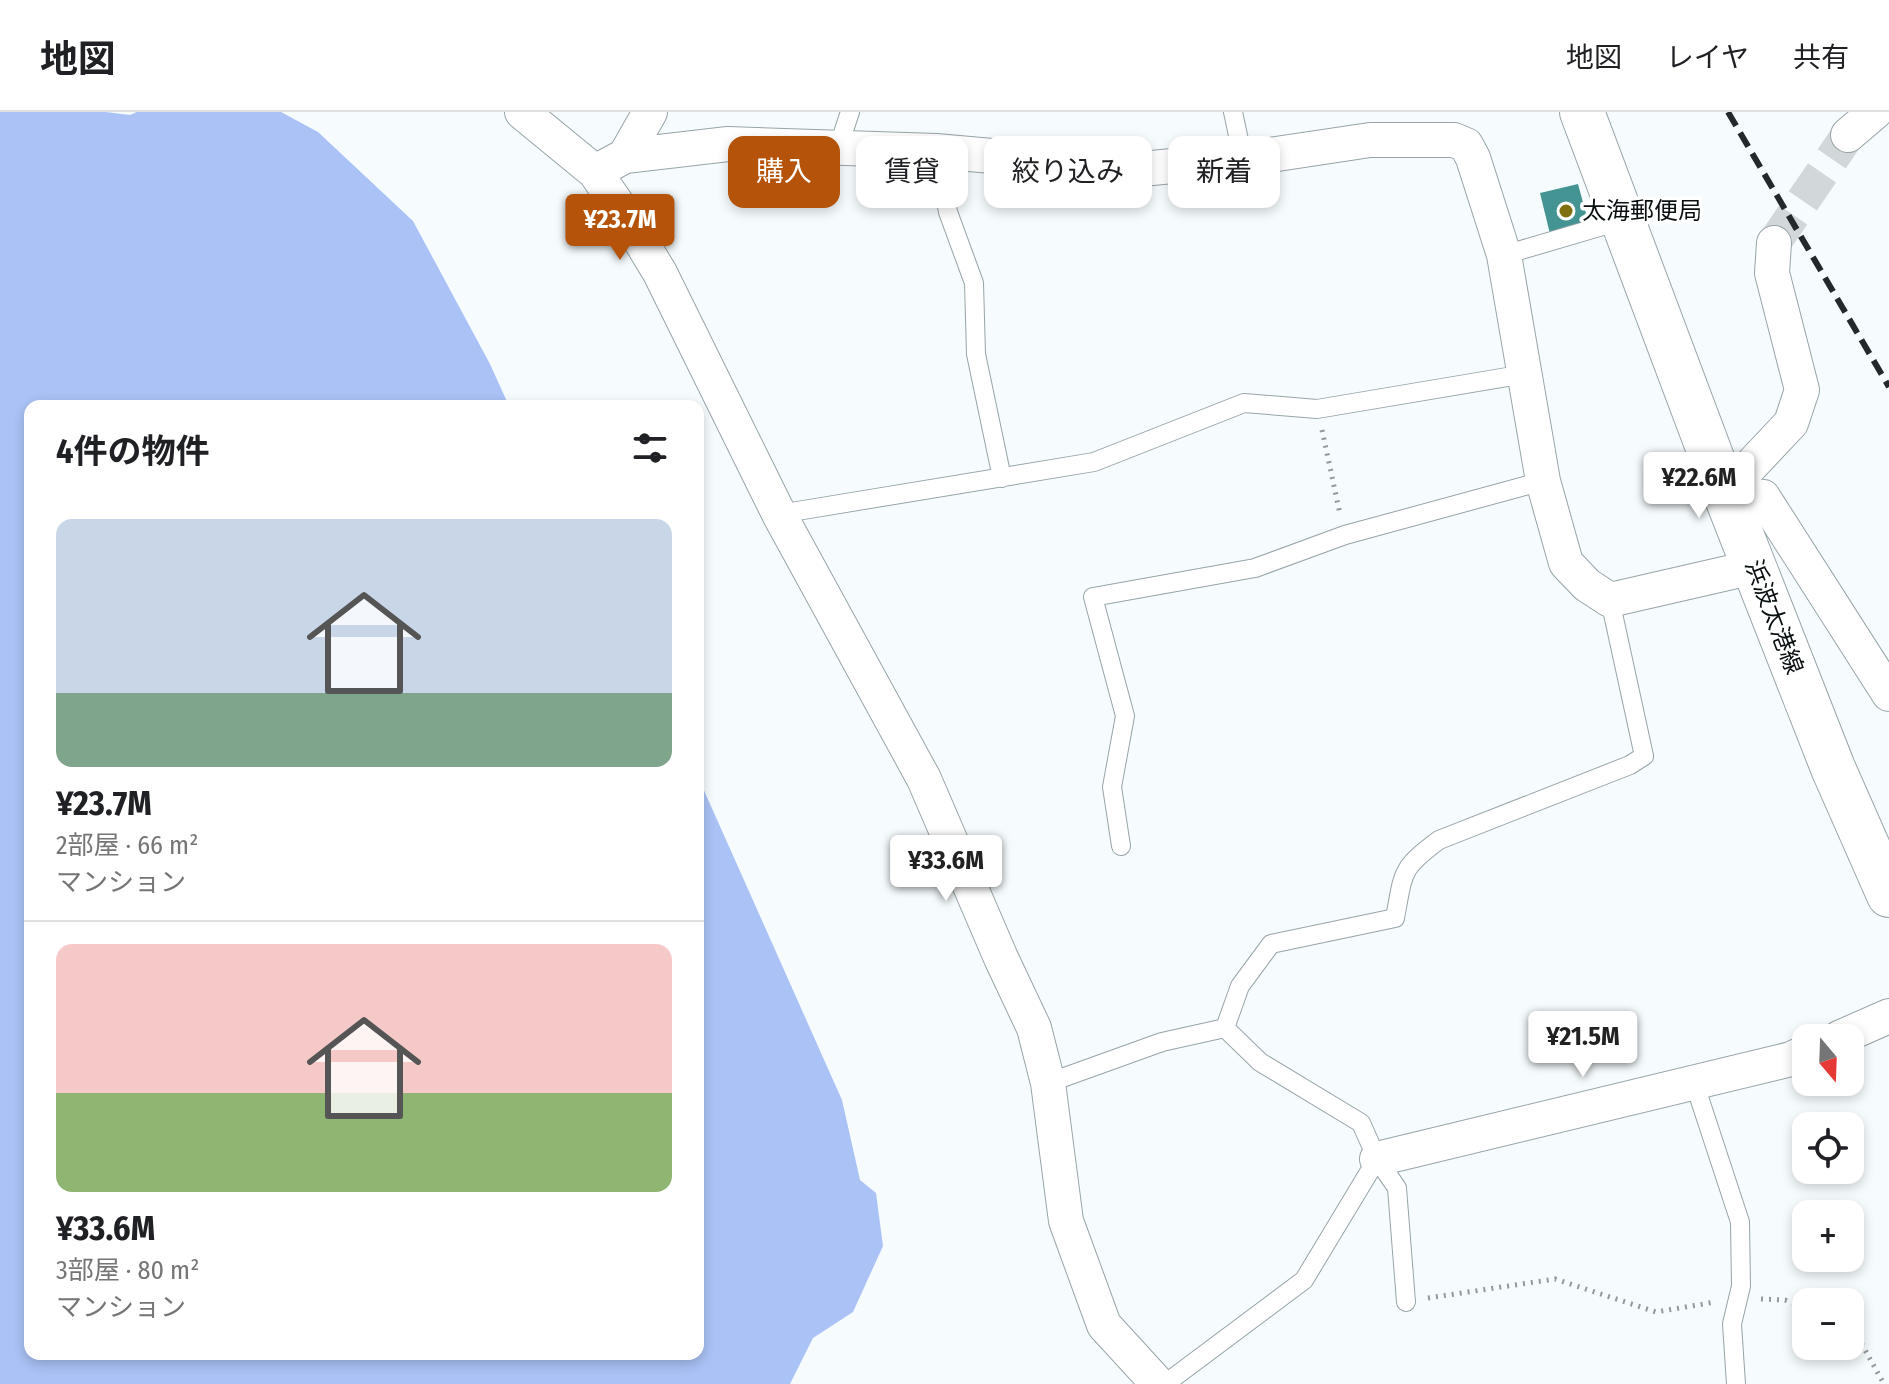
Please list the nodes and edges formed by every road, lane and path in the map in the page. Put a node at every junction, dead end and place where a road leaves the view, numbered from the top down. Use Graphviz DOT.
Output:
graph roads {
  1 [pos="522,112"];
  2 [pos="650,112"];
  3 [pos="850,112"];
  4 [pos="1233,112"];
  5 [pos="1582,112"];
  6 [pos="1875,112"];
  7 [pos="1848,135"];
  8 [pos="1238,136"];
  9 [pos="840,142"];
  10 [pos="728,144"];
  11 [pos="1280,153"];
  12 [pos="968,154"];
  13 [pos="610,164"];
  14 [pos="1168,166"];
  15 [pos="947,208"];
  16 [pos="1623,220"];
  17 [pos="1774,243"];
  18 [pos="1504,255"];
  19 [pos="1525,374"];
  20 [pos="1317,409"];
  21 [pos="1002,478"];
  22 [pos="1543,481"];
  23 [pos="1725,493"];
  24 [pos="779,514"];
  25 [pos="1345,535"];
  26 [pos="1754,567"];
  27 [pos="1610,600"];
  28 [pos="1889,694"];
  29 [pos="1121,846"];
  30 [pos="1889,895"];
  31 [pos="1889,1016"];
  32 [pos="1864,1027"];
  33 [pos="1225,1028"];
  34 [pos="1792,1059"];
  35 [pos="1694,1082"];
  36 [pos="1048,1083"];
  37 [pos="1377,1159"];
  38 [pos="1738,1299"];
  39 [pos="1406,1302"];
  40 [pos="1792,1303"];
  41 [pos="1864,1348"];
  42 [pos="1158,1384"];
  43 [pos="1165,1384"];
  44 [pos="1736,1384"];
  45 [pos="1884,1384"];
  1 -- 13 [label="street"];
  2 -- 13 [label="street"];
  3 -- 9 [label="lane"];
  4 -- 8 [label="lane"];
  5 -- 16 [label="main road, 浜波太港線"];
  6 -- 7 [label="street"];
  10 -- 13 [label="street"];
  11 -- 18 [label="street"];
  12 -- 14 [label="street"];
  13 -- 24 [label="street"];
  15 -- 21 [label="lane"];
  16 -- 18 [label="lane"];
  16 -- 23 [label="main road, 浜波太港線"];
  17 -- 23 [label="street"];
  18 -- 19 [label="street"];
  19 -- 20 [label="lane"];
  19 -- 22 [label="street"];
  20 -- 21 [label="lane"];
  20 -- 25 [label="path"];
  21 -- 24 [label="lane"];
  22 -- 25 [label="lane"];
  22 -- 27 [label="street"];
  23 -- 26 [label="main road, 浜波太港線"];
  23 -- 28 [label="street"];
  24 -- 36 [label="street"];
  25 -- 29 [label="lane"];
  26 -- 27 [label="street"];
  26 -- 30 [label="main road, 浜波太港線"];
  27 -- 33 [label="lane"];
  31 -- 32 [label="street"];
  33 -- 36 [label="lane"];
  33 -- 37 [label="lane"];
  34 -- 35 [label="street"];
  35 -- 37 [label="street"];
  35 -- 38 [label="lane"];
  36 -- 42 [label="street"];
  37 -- 39 [label="lane"];
  37 -- 43 [label="lane"];
  38 -- 39 [label="path"];
  38 -- 40 [label="path"];
  38 -- 44 [label="lane"];
  41 -- 45 [label="path"];
}
